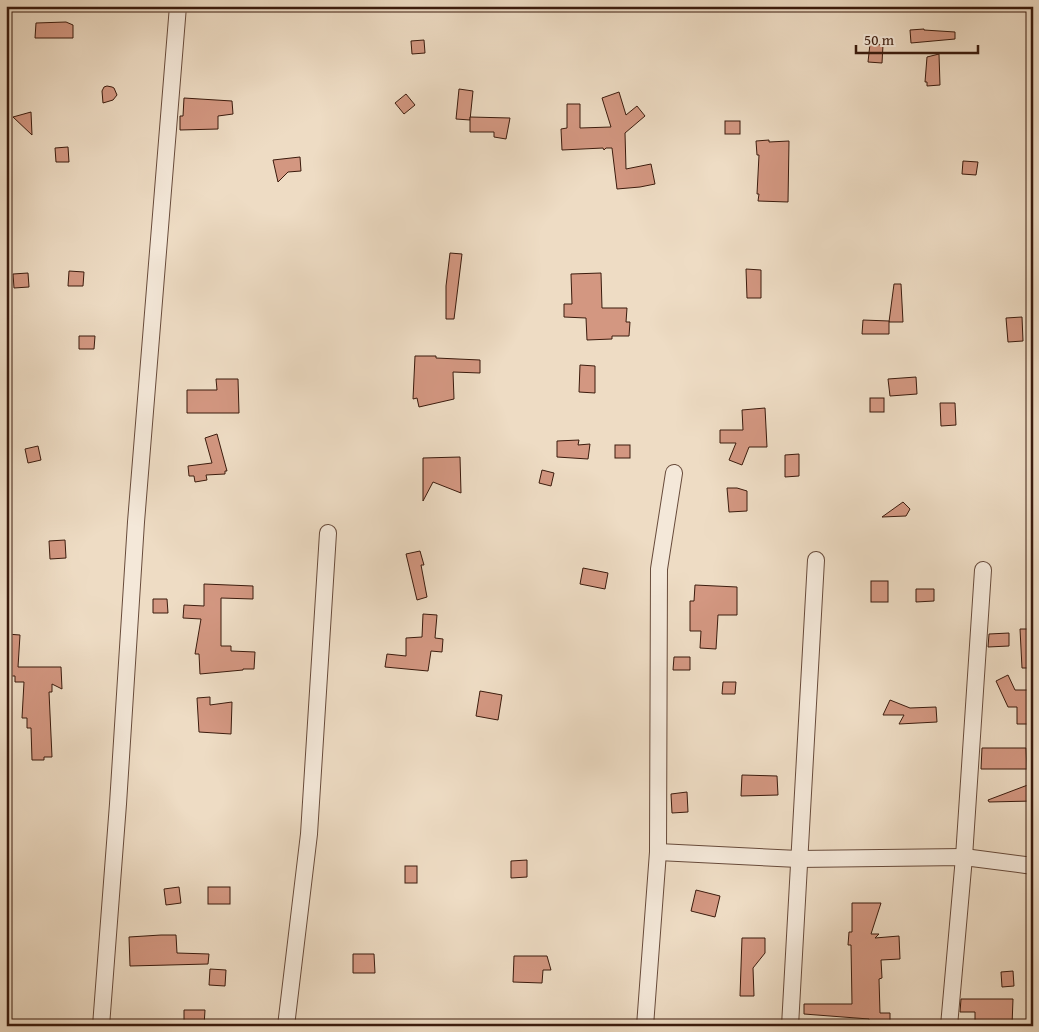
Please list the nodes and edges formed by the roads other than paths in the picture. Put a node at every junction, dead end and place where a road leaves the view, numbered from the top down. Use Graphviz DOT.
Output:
graph roads {
  1 [pos="178,6"];
  2 [pos="674,474"];
  3 [pos="328,533"];
  4 [pos="816,560"];
  5 [pos="984,570"];
  6 [pos="658,852"];
  7 [pos="964,857"];
  8 [pos="798,859"];
  9 [pos="1033,866"];
  10 [pos="101,1026"];
  11 [pos="286,1026"];
  12 [pos="645,1026"];
  13 [pos="790,1026"];
  14 [pos="949,1026"];
  1 -- 10 [label="street"];
  2 -- 6 [label="street"];
  3 -- 11 [label="street"];
  4 -- 8 [label="street"];
  5 -- 7 [label="street"];
  6 -- 8 [label="street"];
  6 -- 12 [label="street"];
  7 -- 8 [label="street"];
  7 -- 9 [label="street"];
  7 -- 14 [label="street"];
  8 -- 13 [label="street"];
}
